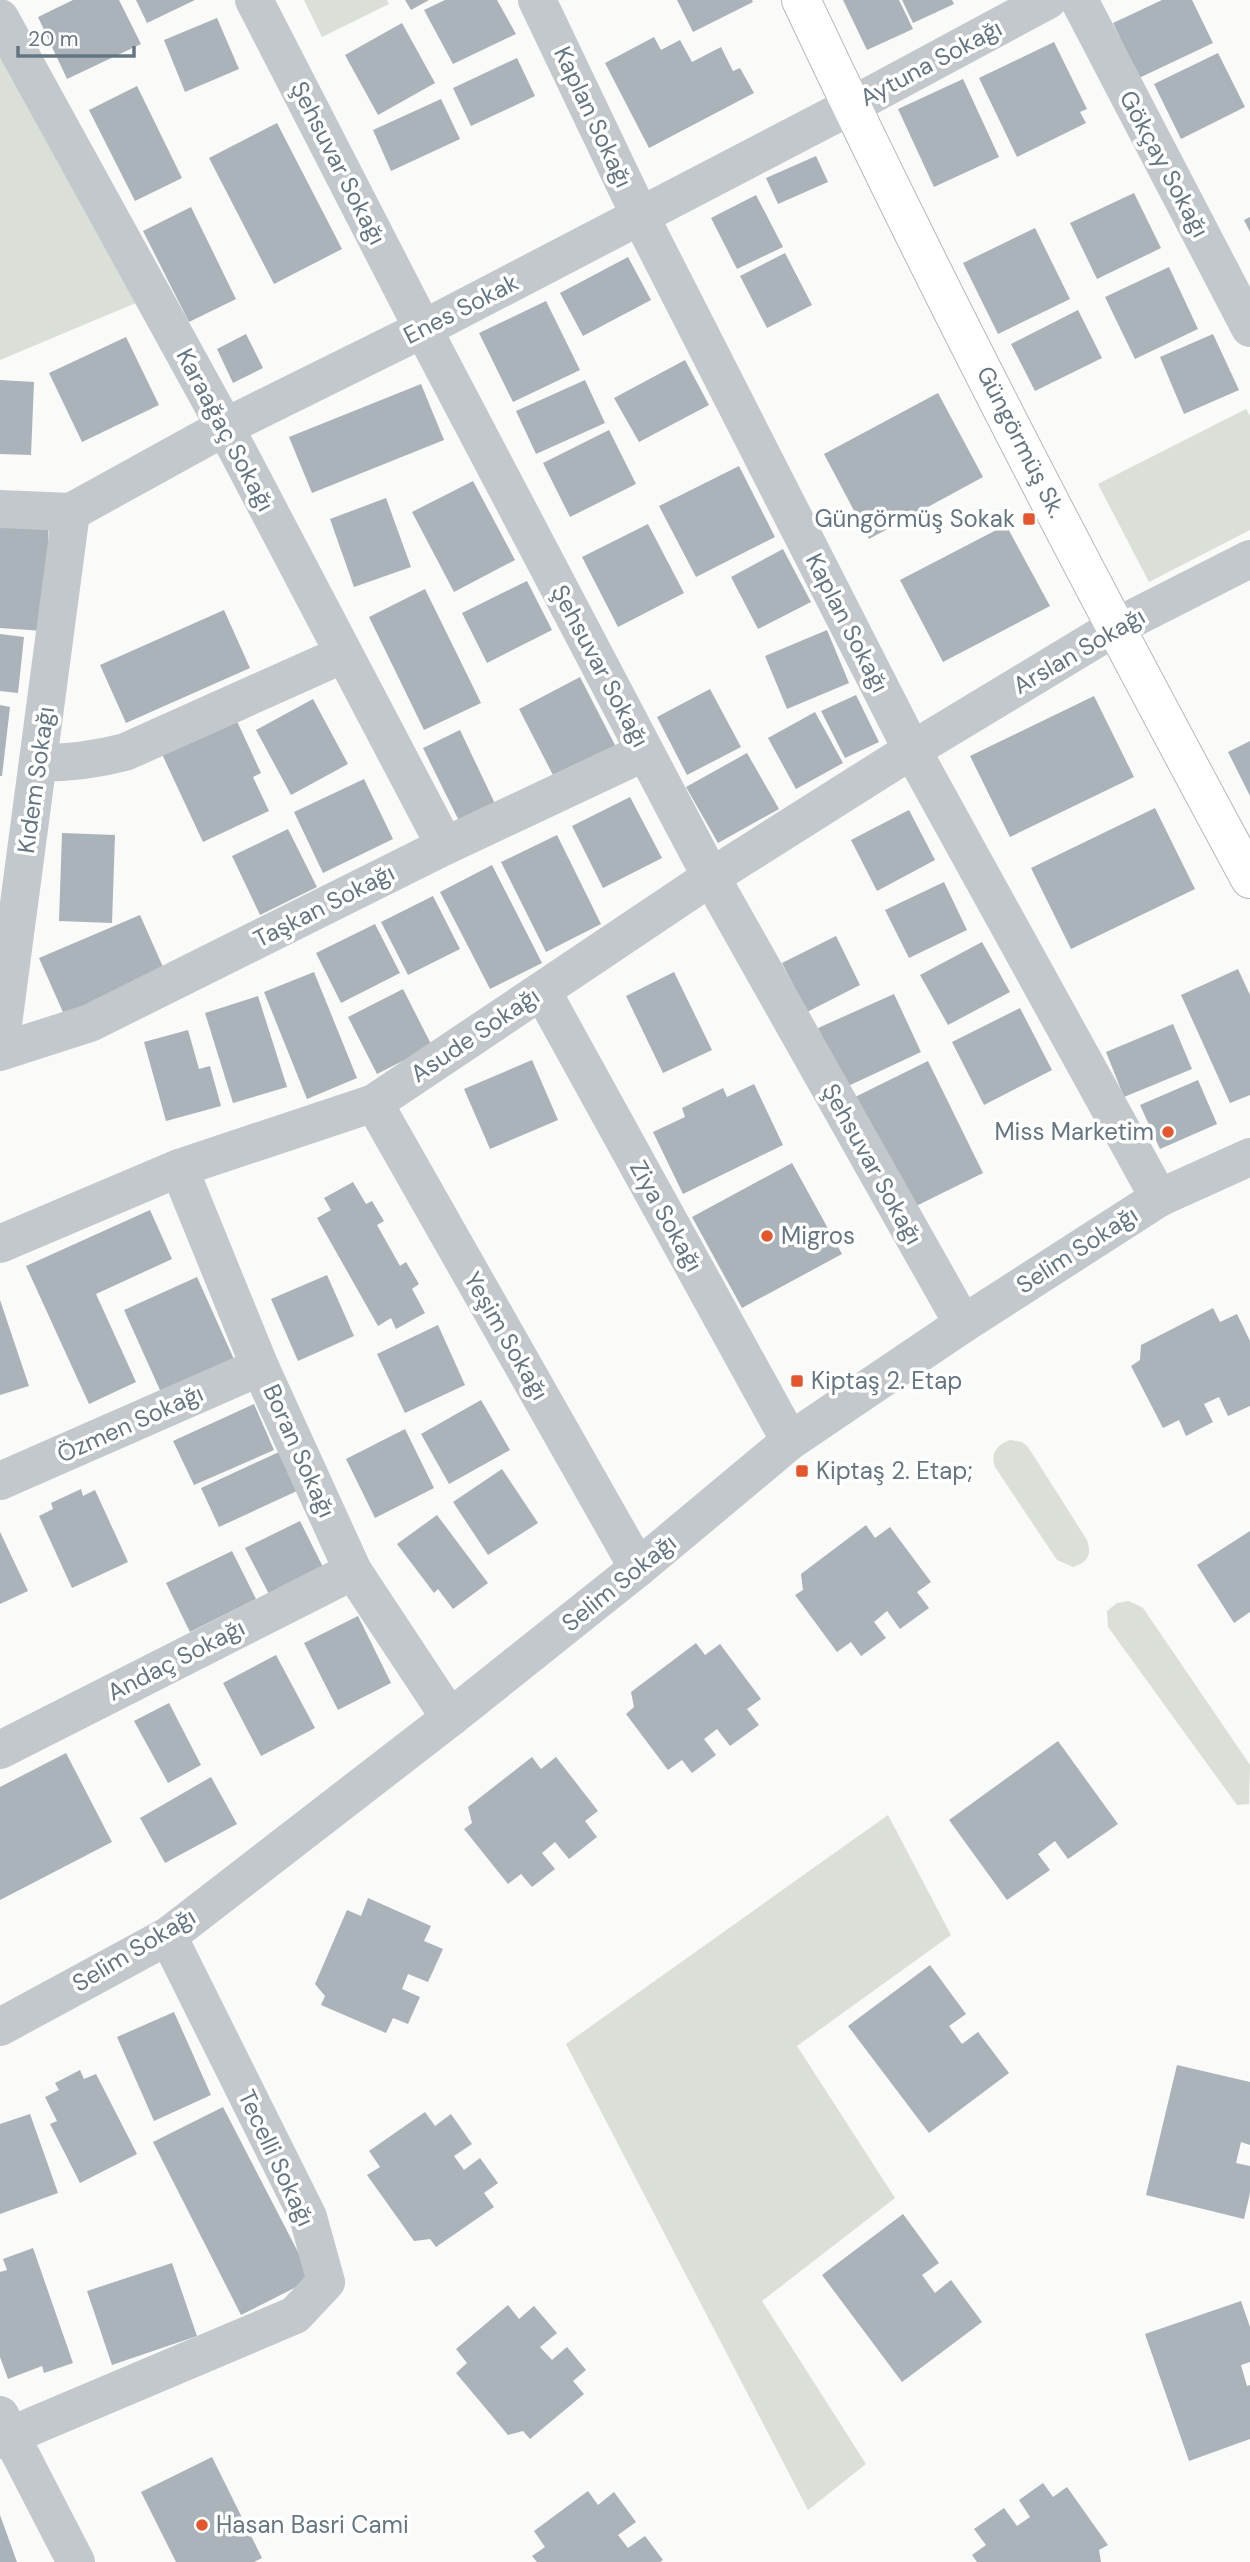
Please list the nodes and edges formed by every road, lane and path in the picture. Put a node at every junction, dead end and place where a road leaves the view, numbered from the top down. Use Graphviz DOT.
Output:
graph roads {
  1 [pos="254,0"];
  2 [pos="537,0"];
  3 [pos="802,0"];
  4 [pos="1048,0"];
  5 [pos="1079,0"];
  6 [pos="0,18"];
  7 [pos="851,106"];
  8 [pos="639,216"];
  9 [pos="1250,328"];
  10 [pos="423,329"];
  11 [pos="225,427"];
  12 [pos="0,509"];
  13 [pos="71,512"];
  14 [pos="1250,559"];
  15 [pos="1114,628"];
  16 [pos="344,654"];
  17 [pos="912,750"];
  18 [pos="645,752"];
  19 [pos="38,763"];
  20 [pos="445,846"];
  21 [pos="711,877"];
  22 [pos="1250,879"];
  23 [pos="542,990"];
  24 [pos="0,1050"];
  25 [pos="374,1103"];
  26 [pos="1250,1157"];
  27 [pos="179,1168"];
  28 [pos="1159,1198"];
  29 [pos="0,1244"];
  30 [pos="962,1324"];
  31 [pos="260,1367"];
  32 [pos="790,1441"];
  33 [pos="0,1481"];
  34 [pos="638,1568"];
  35 [pos="353,1571"];
  36 [pos="450,1718"];
  37 [pos="0,1749"];
  38 [pos="168,1936"];
  39 [pos="0,2027"];
  40 [pos="4,2431"];
  41 [pos="76,2562"];
  1 -- 10 [label="street, Şehsuvar Sokağı"];
  2 -- 8 [label="street, Kaplan Sokağı"];
  3 -- 7 [label="street, Güngörmüş Sk."];
  4 -- 7 [label="street, Aytuna Sokağı"];
  5 -- 9 [label="street, Gökçay Sokağı"];
  6 -- 11 [label="street, Karaağaç Sokağı"];
  7 -- 8 [label="street, Enes Sokak"];
  7 -- 15 [label="street, Güngörmüş Sk."];
  8 -- 10 [label="street, Enes Sokak"];
  8 -- 17 [label="street, Kaplan Sokağı"];
  10 -- 11 [label="street, Enes Sokak"];
  10 -- 18 [label="street, Şehsuvar Sokağı"];
  11 -- 13 [label="street, Enes Sokak"];
  11 -- 16 [label="street, Karaağaç Sokağı"];
  12 -- 13 [label="street"];
  13 -- 19 [label="street, Kıdem Sokağı"];
  14 -- 15 [label="street, Arslan Sokağı"];
  15 -- 17 [label="street, Arslan Sokağı"];
  15 -- 22 [label="street, Güngörmüş Sk."];
  16 -- 19 [label="street"];
  16 -- 20 [label="street, Karaağaç Sokağı"];
  17 -- 21 [label="street, Asude Sokağı"];
  17 -- 28 [label="street, Kaplan Sokağı"];
  18 -- 20 [label="street, Taşkan Sokağı"];
  18 -- 21 [label="street, Şehsuvar Sokağı"];
  19 -- 24 [label="street, Kıdem Sokağı"];
  20 -- 24 [label="street, Taşkan Sokağı"];
  21 -- 23 [label="street, Asude Sokağı"];
  21 -- 30 [label="street, Şehsuvar Sokağı"];
  23 -- 25 [label="street, Asude Sokağı"];
  23 -- 32 [label="street, Ziya Sokağı"];
  25 -- 27 [label="street, Asude Sokağı"];
  25 -- 34 [label="street, Yeşim Sokağı"];
  26 -- 28 [label="street, Selim Sokağı"];
  27 -- 29 [label="street, Asude Sokağı"];
  27 -- 31 [label="street, Boran Sokağı"];
  28 -- 30 [label="street, Selim Sokağı"];
  30 -- 32 [label="street, Selim Sokağı"];
  31 -- 33 [label="street, Özmen Sokağı"];
  31 -- 35 [label="street, Boran Sokağı"];
  32 -- 34 [label="street, Selim Sokağı"];
  34 -- 36 [label="street, Selim Sokağı"];
  35 -- 36 [label="street, Boran Sokağı"];
  35 -- 37 [label="street, Andaç Sokağı"];
  36 -- 38 [label="street, Selim Sokağı"];
  38 -- 39 [label="street, Selim Sokağı"];
  38 -- 40 [label="street, Tecelli Sokağı"];
  40 -- 41 [label="street"];
}
